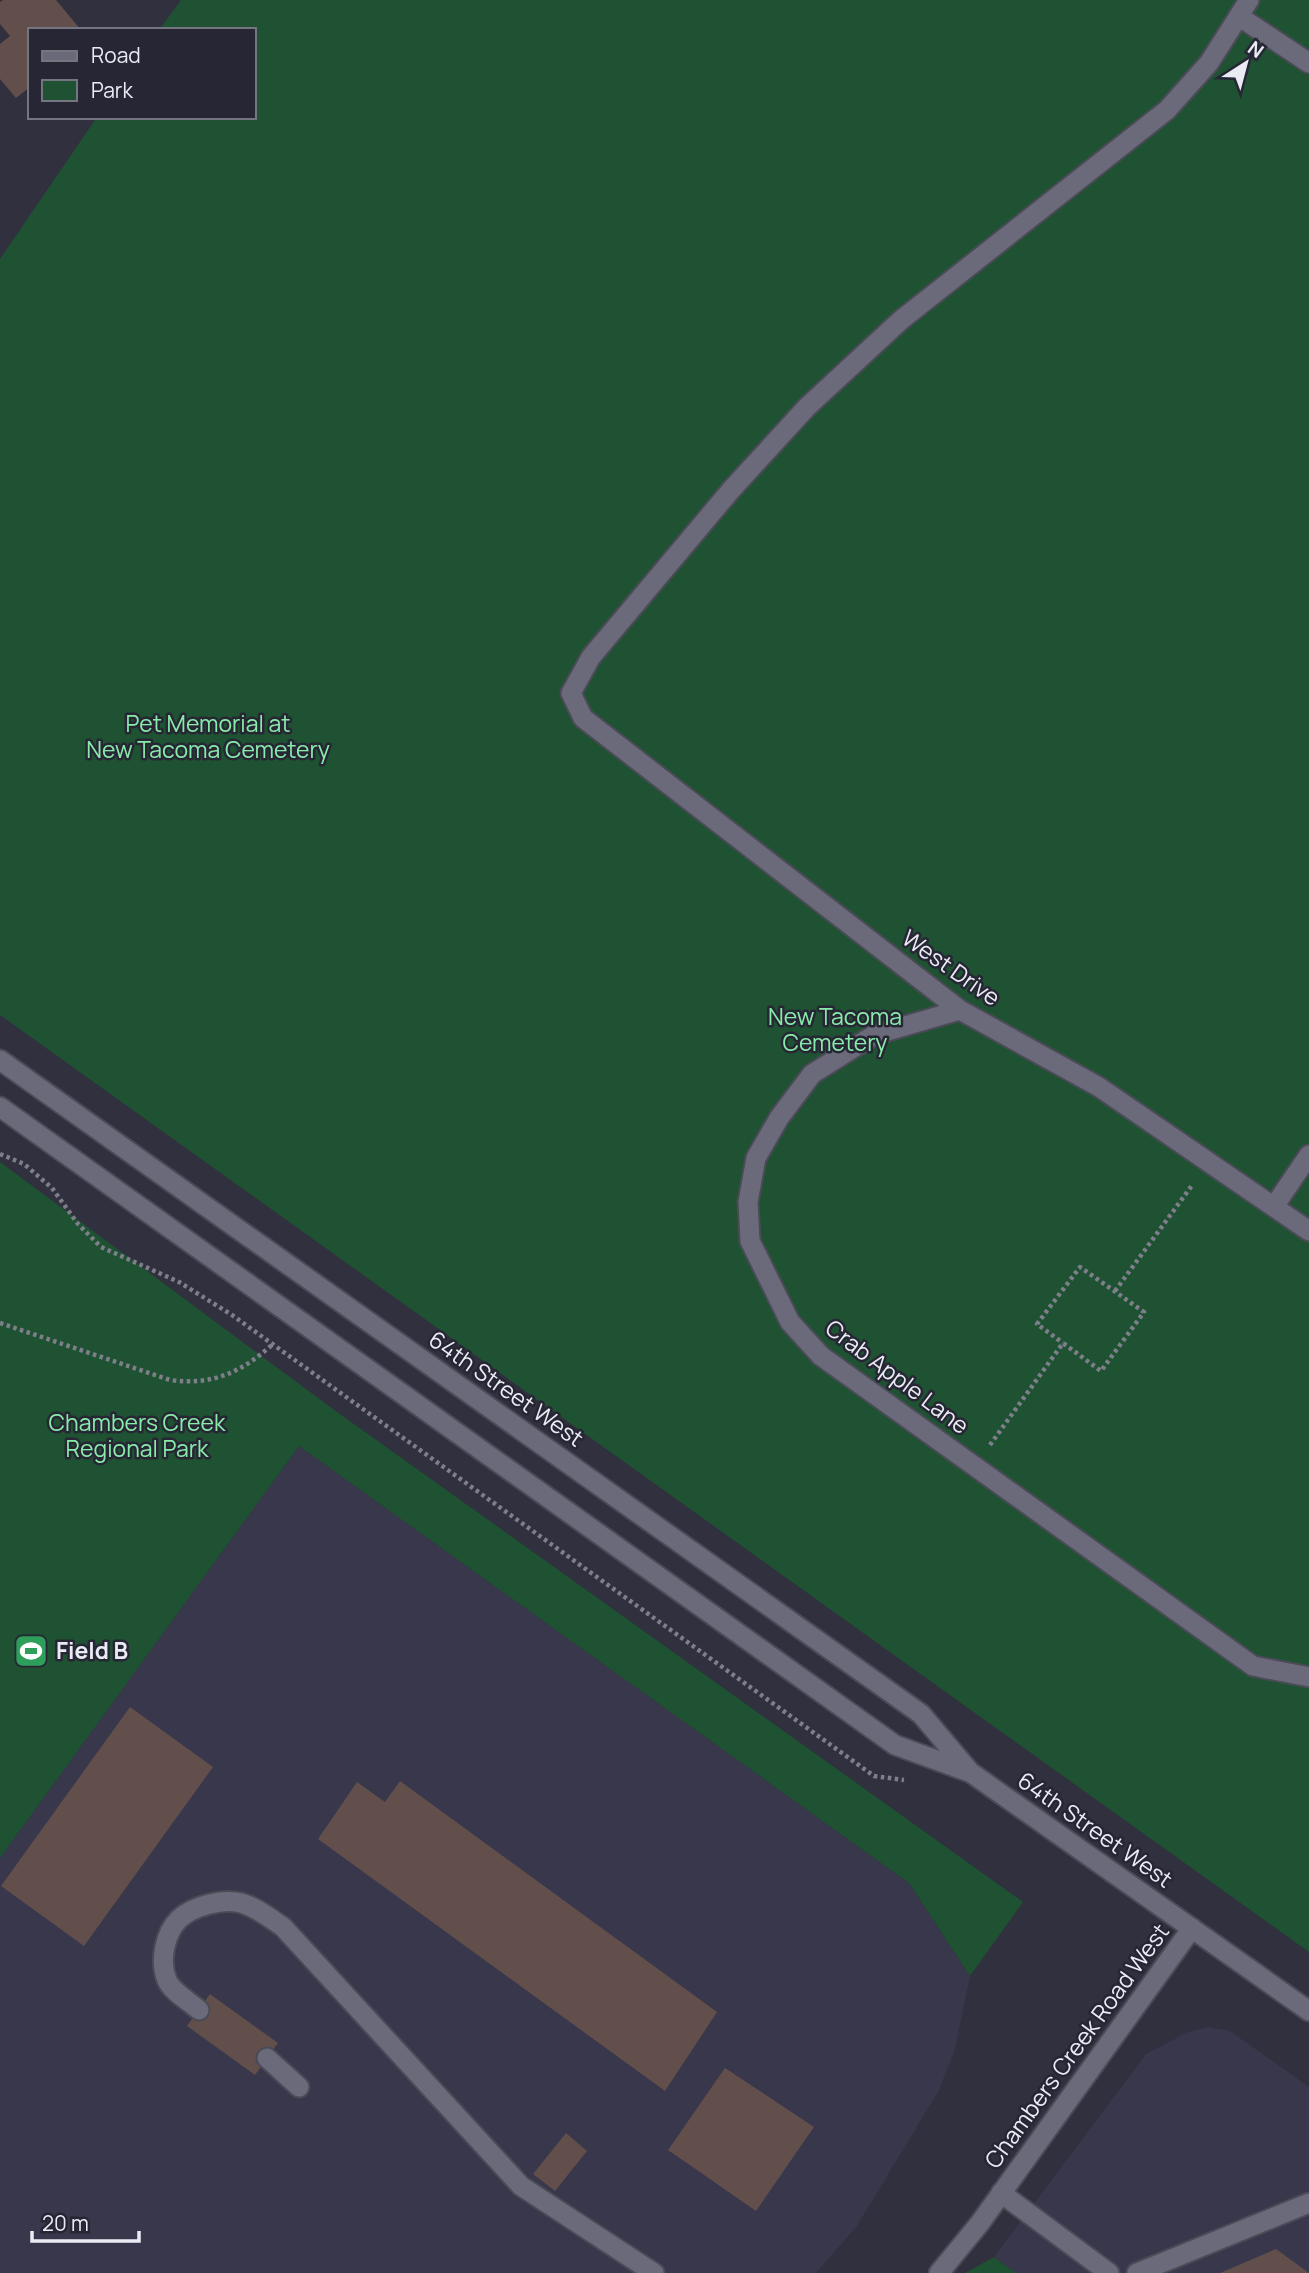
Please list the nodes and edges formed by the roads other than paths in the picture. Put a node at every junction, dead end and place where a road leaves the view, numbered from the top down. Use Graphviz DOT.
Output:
graph roads {
  1 [pos="1244,9"];
  2 [pos="1309,63"];
  3 [pos="960,1010"];
  4 [pos="0,1060"];
  5 [pos="0,1107"];
  6 [pos="1309,1155"];
  7 [pos="1275,1205"];
  8 [pos="1309,1231"];
  9 [pos="1309,1677"];
  10 [pos="970,1772"];
  11 [pos="1192,1928"];
  12 [pos="199,2010"];
  13 [pos="1309,2011"];
  14 [pos="267,2058"];
  15 [pos="299,2087"];
  16 [pos="1002,2193"];
  17 [pos="1309,2203"];
  18 [pos="654,2273"];
  19 [pos="939,2273"];
  20 [pos="1109,2273"];
  21 [pos="1137,2273"];
  1 -- 2 [label="street"];
  1 -- 3 [label="street, West Drive"];
  3 -- 7 [label="street, West Drive"];
  3 -- 9 [label="street, Crab Apple Lane"];
  4 -- 10 [label="street, 64th Street West"];
  5 -- 10 [label="street, 64th Street West"];
  6 -- 7 [label="street"];
  7 -- 8 [label="street, West Drive"];
  10 -- 11 [label="street, 64th Street West"];
  11 -- 13 [label="street, Chambers Creek Road West"];
  11 -- 16 [label="street, Chambers Creek Road West"];
  12 -- 18 [label="street"];
  14 -- 15 [label="street"];
  16 -- 19 [label="street, Chambers Creek Road West"];
  16 -- 20 [label="street"];
  17 -- 21 [label="street"];
}
